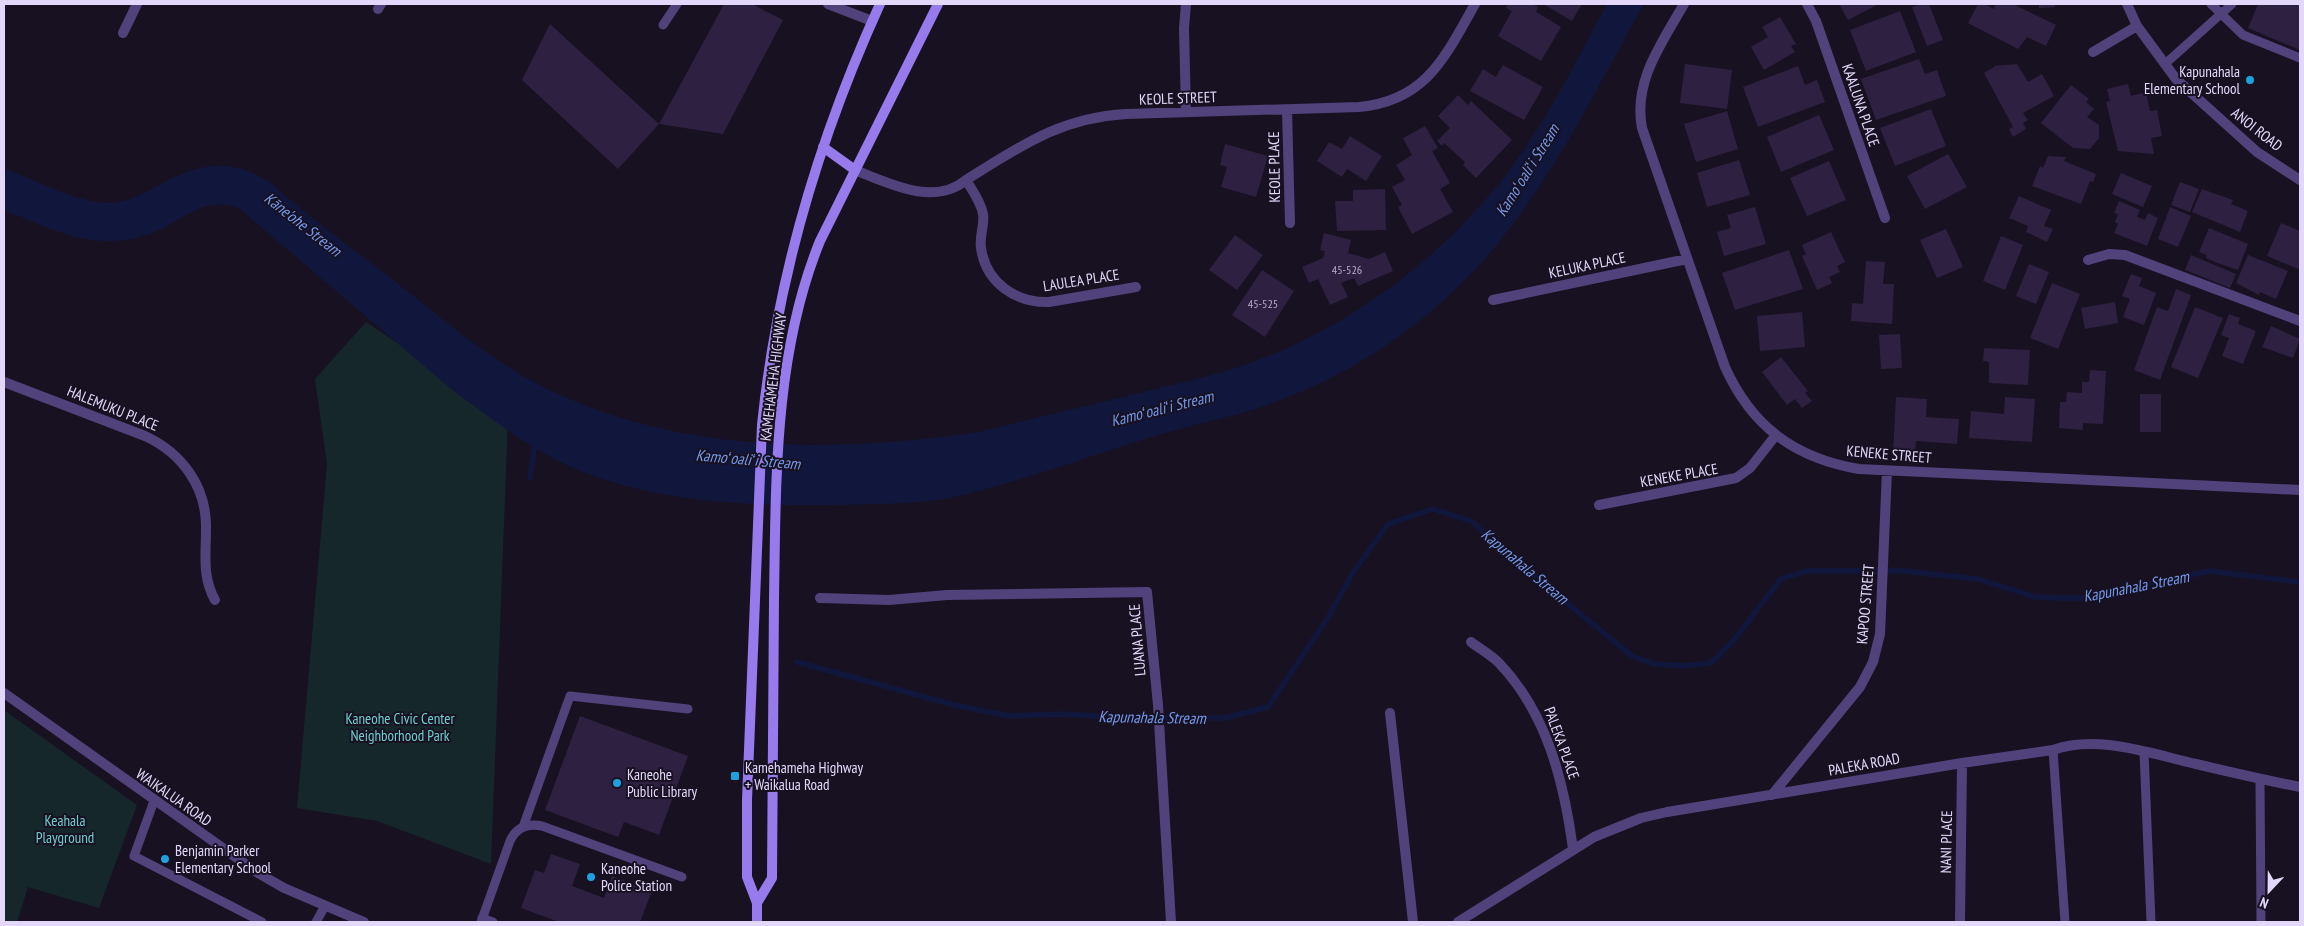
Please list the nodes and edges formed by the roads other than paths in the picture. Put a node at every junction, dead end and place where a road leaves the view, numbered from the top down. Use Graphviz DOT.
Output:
graph roads {
  1 [pos="137,4"];
  2 [pos="678,4"];
  3 [pos="828,4"];
  4 [pos="880,4"];
  5 [pos="938,4"];
  6 [pos="1186,4"];
  7 [pos="1475,4"];
  8 [pos="1684,4"];
  9 [pos="1807,4"];
  10 [pos="2127,4"];
  11 [pos="2211,4"];
  12 [pos="2232,4"];
  13 [pos="2221,14"];
  14 [pos="872,22"];
  15 [pos="663,25"];
  16 [pos="2138,26"];
  17 [pos="123,33"];
  18 [pos="2093,52"];
  19 [pos="2300,58"];
  20 [pos="2165,64"];
  21 [pos="1287,110"];
  22 [pos="1186,112"];
  23 [pos="823,147"];
  24 [pos="855,170"];
  25 [pos="966,180"];
  26 [pos="2300,180"];
  27 [pos="1884,218"];
  28 [pos="1290,223"];
  29 [pos="1687,259"];
  30 [pos="2088,260"];
  31 [pos="1136,287"];
  32 [pos="1493,300"];
  33 [pos="2300,321"];
  34 [pos="4,382"];
  35 [pos="1776,435"];
  36 [pos="1887,471"];
  37 [pos="2300,490"];
  38 [pos="1599,505"];
  39 [pos="820,598"];
  40 [pos="215,600"];
  41 [pos="1471,642"];
  42 [pos="4,693"];
  43 [pos="688,709"];
  44 [pos="1390,712"];
  45 [pos="2053,750"];
  46 [pos="2144,752"];
  47 [pos="1962,763"];
  48 [pos="2260,779"];
  49 [pos="2300,787"];
  50 [pos="1772,795"];
  51 [pos="154,801"];
  52 [pos="523,827"];
  53 [pos="1573,849"];
  54 [pos="682,877"];
  55 [pos="757,903"];
  56 [pos="325,906"];
  57 [pos="482,920"];
  58 [pos="262,922"];
  59 [pos="316,922"];
  60 [pos="364,922"];
  61 [pos="493,922"];
  62 [pos="757,922"];
  63 [pos="1172,922"];
  64 [pos="1413,922"];
  65 [pos="1458,922"];
  66 [pos="1960,922"];
  67 [pos="2065,922"];
  68 [pos="2151,922"];
  69 [pos="2261,922"];
  1 -- 17 [label="street"];
  2 -- 15 [label="lane"];
  3 -- 14 [label="street"];
  4 -- 14 [label="main road, KAMEHAMEHA HIGHWAY"];
  5 -- 24 [label="main road, KAMEHAMEHA HIGHWAY"];
  6 -- 22 [label="street"];
  7 -- 21 [label="street, KEOLE STREET"];
  8 -- 29 [label="street, KENEKE STREET"];
  9 -- 27 [label="street, KAALUNA PLACE"];
  10 -- 16 [label="street, ANOI ROAD"];
  11 -- 13 [label="lane"];
  12 -- 13 [label="lane"];
  13 -- 19 [label="lane"];
  13 -- 20 [label="lane"];
  14 -- 23 [label="main road, KAMEHAMEHA HIGHWAY"];
  16 -- 18 [label="street"];
  16 -- 20 [label="street, ANOI ROAD"];
  20 -- 26 [label="street, ANOI ROAD"];
  21 -- 22 [label="street, KEOLE STREET"];
  21 -- 28 [label="street, KEOLE PLACE"];
  22 -- 25 [label="street, KEOLE STREET"];
  23 -- 24 [label="main road"];
  23 -- 55 [label="main road, KAMEHAMEHA HIGHWAY"];
  24 -- 25 [label="street, KEOLE STREET"];
  24 -- 55 [label="main road, KAMEHAMEHA HIGHWAY"];
  25 -- 31 [label="street, LAULEA PLACE"];
  29 -- 32 [label="street, KELUKA PLACE"];
  29 -- 35 [label="street, KENEKE STREET"];
  30 -- 33 [label="street"];
  34 -- 40 [label="street, HALEMUKU PLACE"];
  35 -- 36 [label="street, KENEKE STREET"];
  35 -- 38 [label="street, KENEKE PLACE"];
  36 -- 37 [label="street, KENEKE STREET"];
  36 -- 50 [label="street, KAPOO STREET"];
  39 -- 63 [label="street, LUANA PLACE"];
  41 -- 53 [label="street, PALEKA PLACE"];
  42 -- 51 [label="street, WAIKALUA ROAD"];
  43 -- 52 [label="lane"];
  44 -- 64 [label="street"];
  45 -- 46 [label="street, PALEKA ROAD"];
  45 -- 47 [label="street, PALEKA ROAD"];
  45 -- 67 [label="lane"];
  46 -- 48 [label="street, PALEKA ROAD"];
  46 -- 68 [label="lane"];
  47 -- 50 [label="street, PALEKA ROAD"];
  47 -- 66 [label="street, NANI PLACE"];
  48 -- 49 [label="street, PALEKA ROAD"];
  48 -- 69 [label="lane"];
  50 -- 53 [label="street, PALEKA ROAD"];
  51 -- 56 [label="street, WAIKALUA ROAD"];
  51 -- 58 [label="lane"];
  52 -- 54 [label="lane"];
  52 -- 57 [label="lane"];
  53 -- 65 [label="street, PALEKA ROAD"];
  55 -- 62 [label="main road, KAMEHAMEHA HIGHWAY"];
  56 -- 59 [label="lane"];
  56 -- 60 [label="street, WAIKALUA ROAD"];
  57 -- 61 [label="lane"];
}
